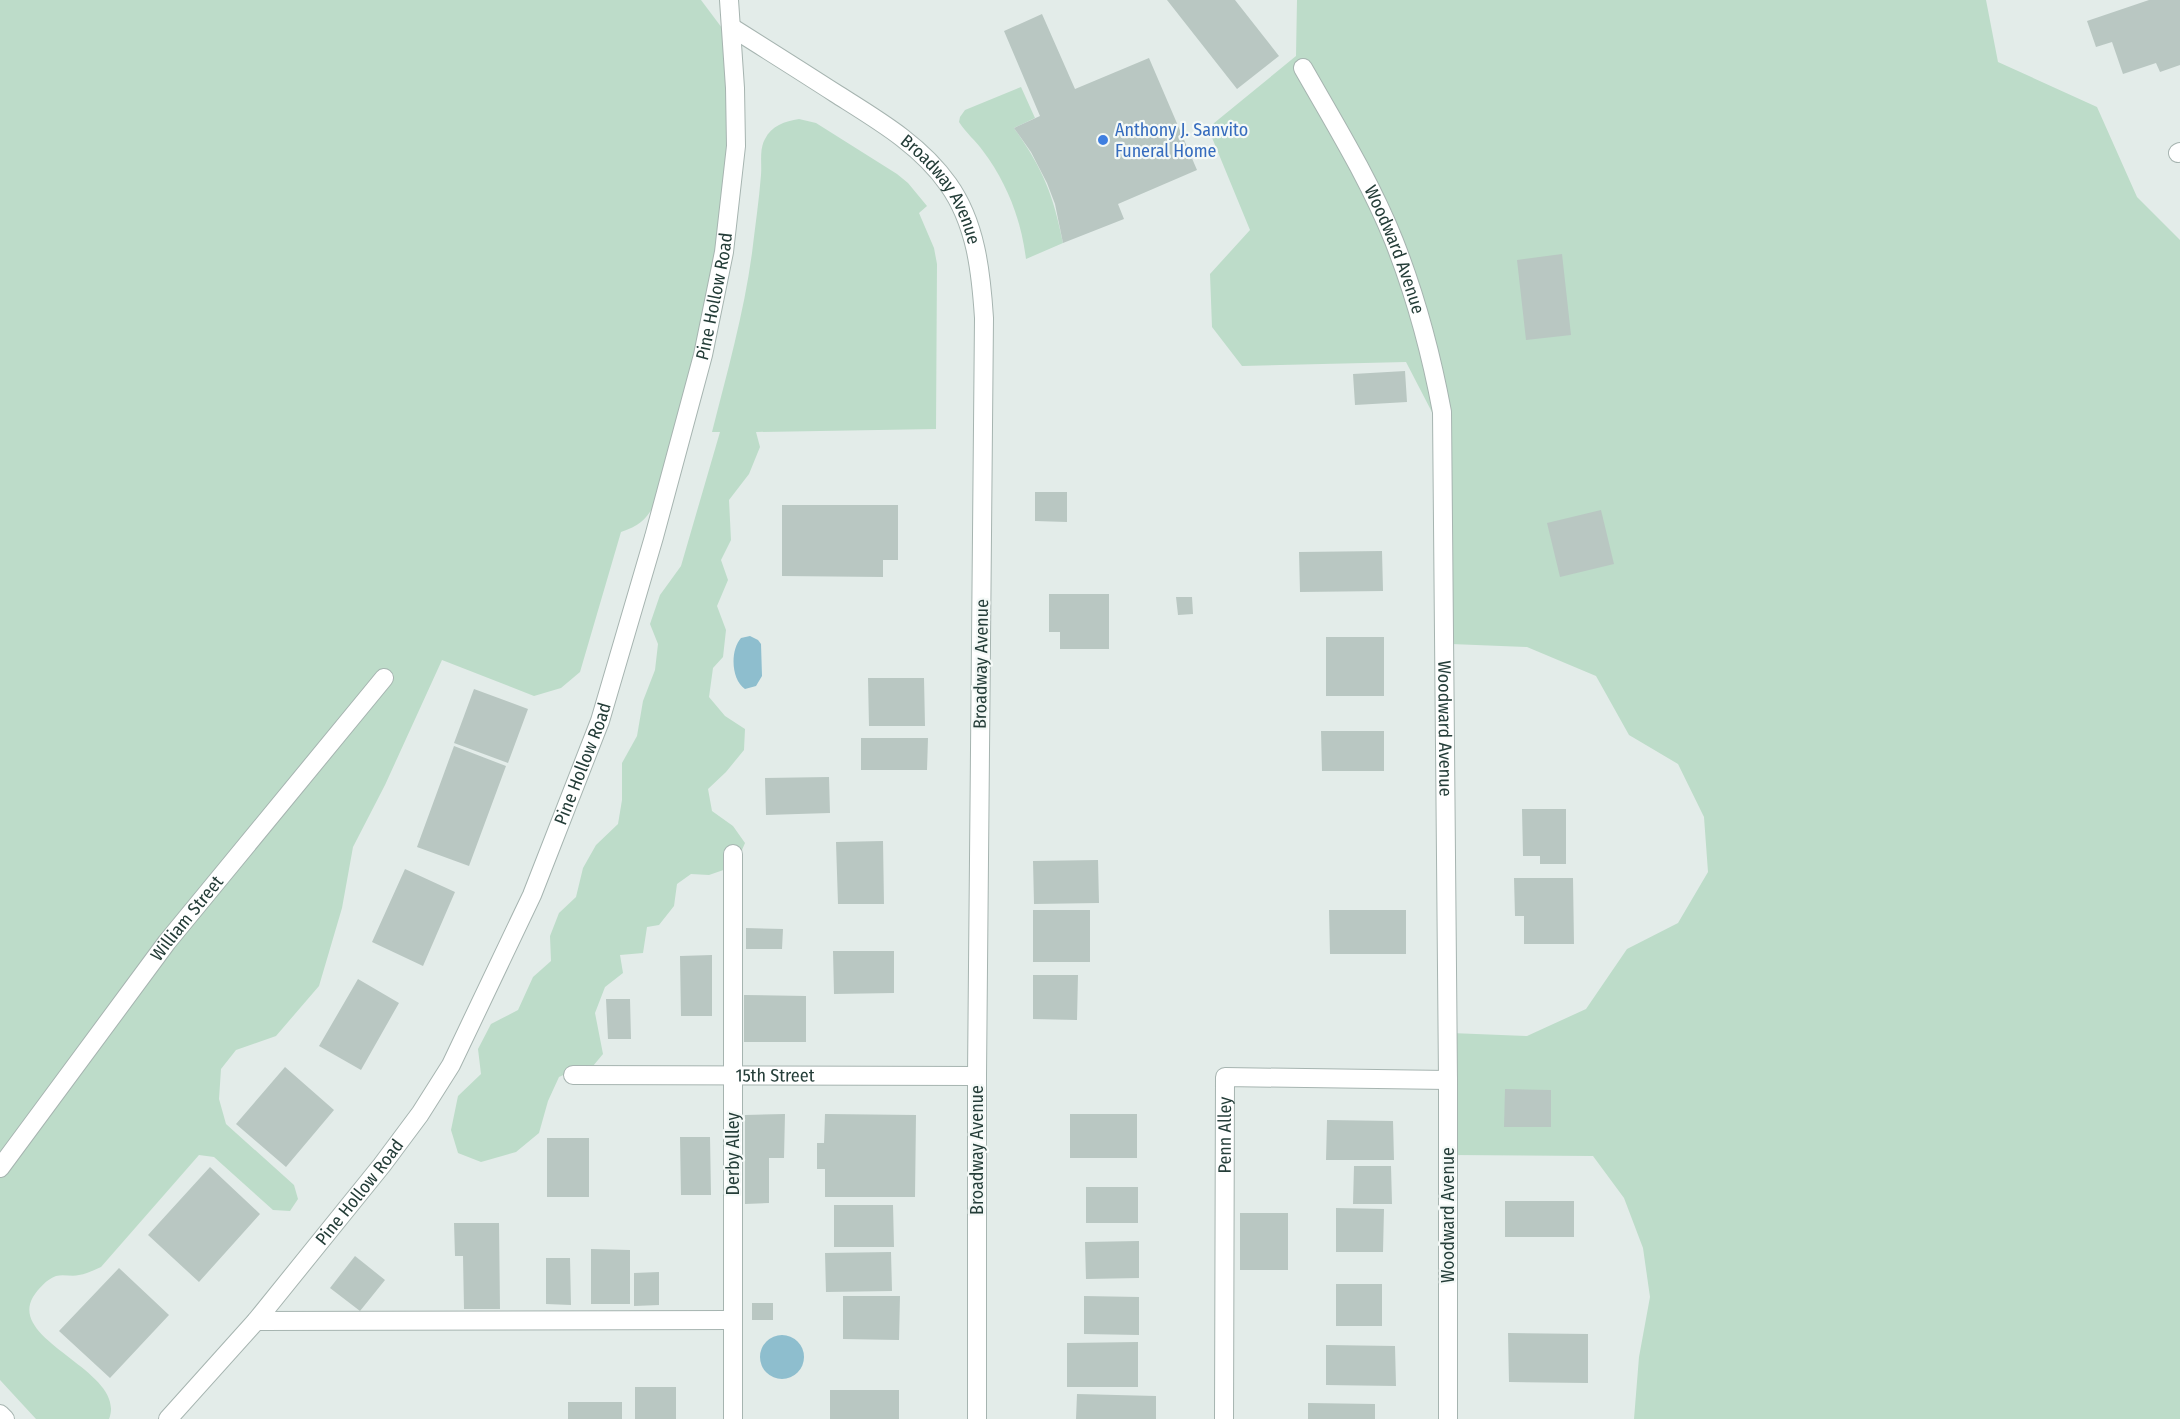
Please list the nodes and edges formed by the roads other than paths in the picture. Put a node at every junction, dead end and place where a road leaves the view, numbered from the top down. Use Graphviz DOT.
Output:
graph roads {
  1 [pos="729,0"];
  2 [pos="731,27"];
  3 [pos="1303,68"];
  4 [pos="384,678"];
  5 [pos="733,854"];
  6 [pos="573,1075"];
  7 [pos="733,1075"];
  8 [pos="977,1076"];
  9 [pos="1448,1080"];
  10 [pos="0,1168"];
  11 [pos="733,1320"];
  12 [pos="256,1321"];
  13 [pos="0,1414"];
  14 [pos="173,1418"];
  15 [pos="5,1419"];
  16 [pos="733,1419"];
  17 [pos="977,1419"];
  18 [pos="1224,1419"];
  19 [pos="1448,1419"];
  1 -- 2 [label="street, Pine Hollow Road"];
  2 -- 8 [label="street, Broadway Avenue"];
  2 -- 12 [label="street, Pine Hollow Road"];
  3 -- 9 [label="street, Woodward Avenue"];
  4 -- 10 [label="street, William Street"];
  5 -- 7 [label="street, Derby Alley"];
  6 -- 7 [label="street, 15th Street"];
  7 -- 8 [label="street, 15th Street"];
  7 -- 11 [label="street, Derby Alley"];
  8 -- 17 [label="street, Broadway Avenue"];
  9 -- 18 [label="street, Penn Alley"];
  9 -- 19 [label="street, Woodward Avenue"];
  11 -- 12 [label="street"];
  11 -- 16 [label="street, Derby Alley"];
  12 -- 14 [label="street, Pine Hollow Road"];
  13 -- 15 [label="street"];
}
